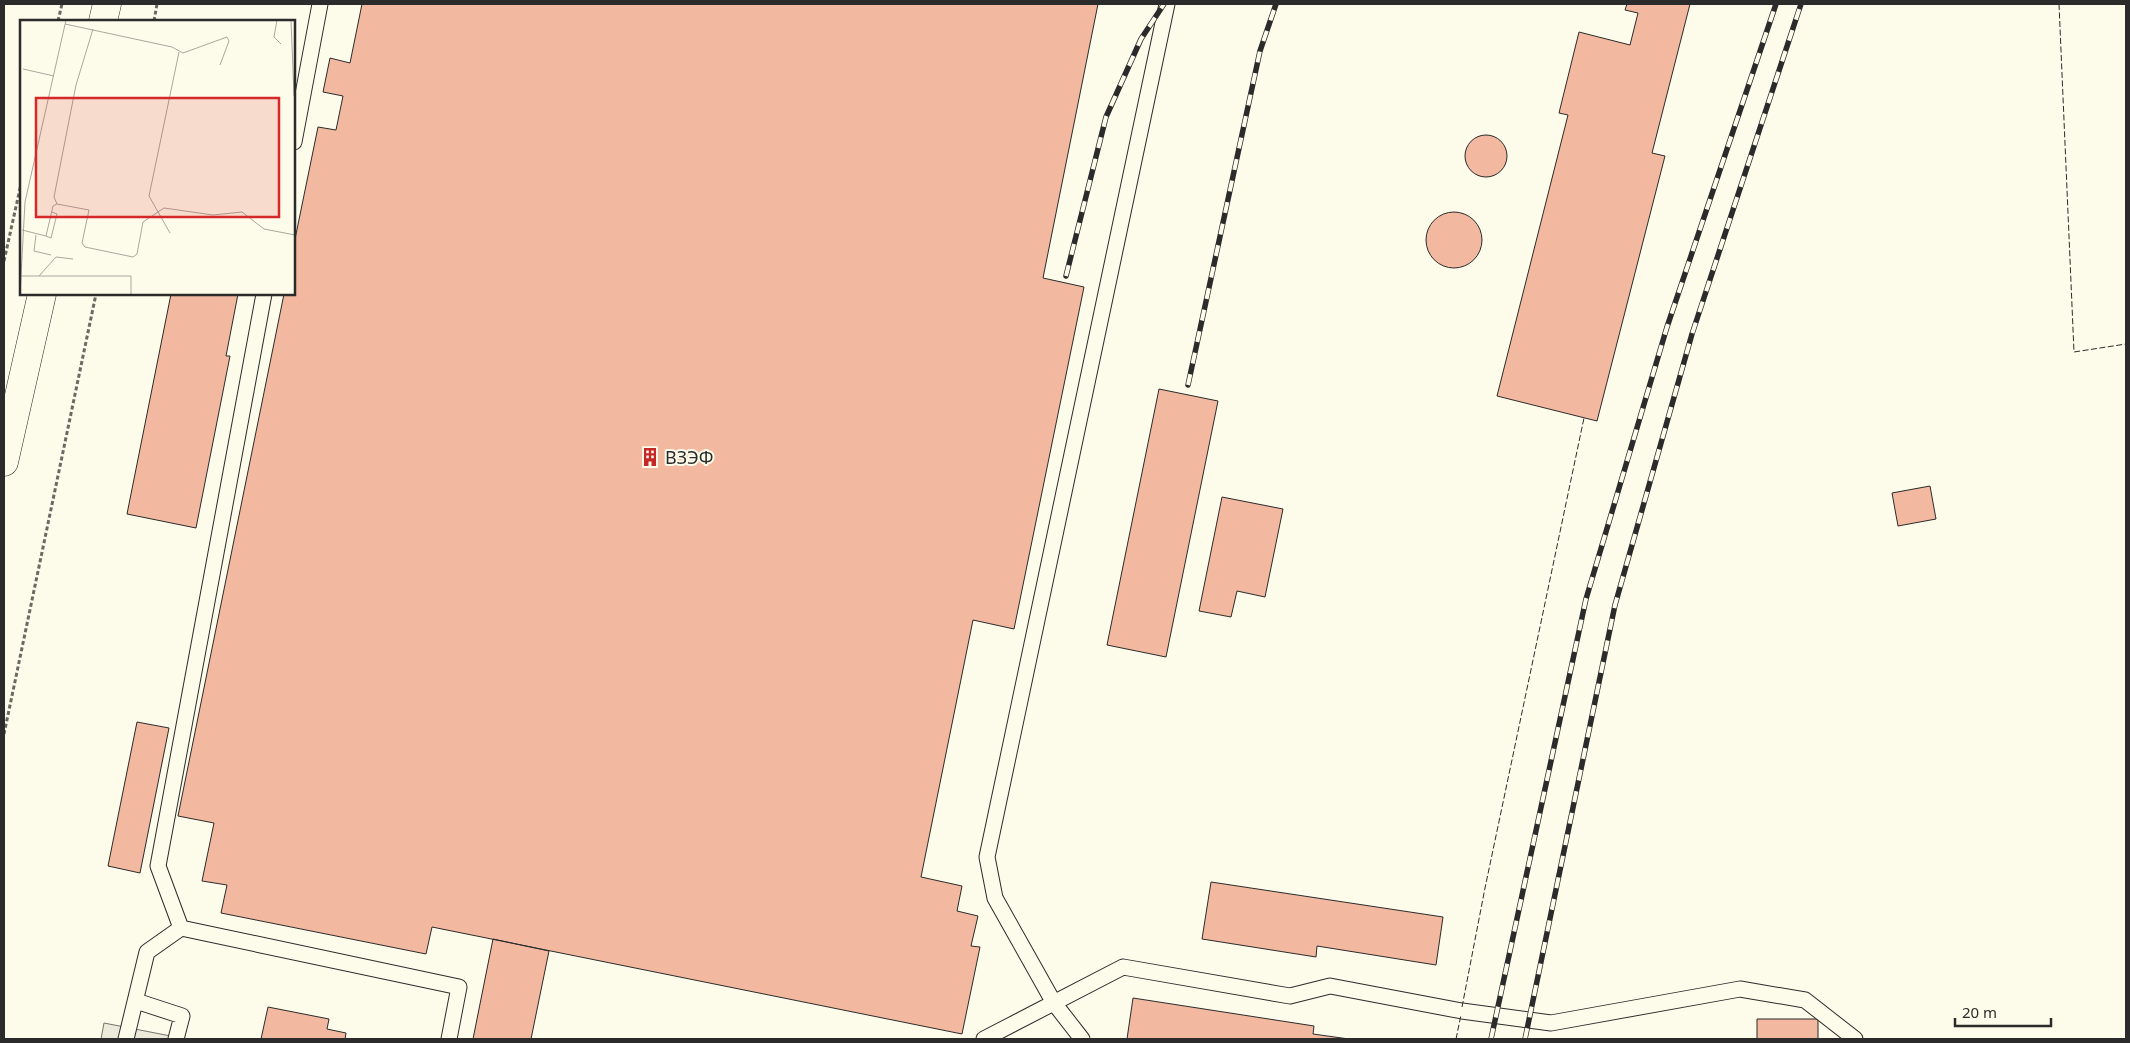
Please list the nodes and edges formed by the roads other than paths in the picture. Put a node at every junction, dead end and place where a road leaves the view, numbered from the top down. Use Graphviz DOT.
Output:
graph roads {
  1 [pos="107,4"];
  2 [pos="320,4"];
  3 [pos="1167,4"];
  4 [pos="104,20"];
  5 [pos="295,137"];
  6 [pos="42,295"];
  7 [pos="264,295"];
  8 [pos="4,462"];
  9 [pos="181,928"];
  10 [pos="136,1001"];
  11 [pos="1054,1003"];
  12 [pos="126,1039"];
  13 [pos="176,1039"];
  14 [pos="449,1039"];
  15 [pos="984,1039"];
  16 [pos="1082,1039"];
  17 [pos="1855,1039"];
  1 -- 4 [label="main road"];
  2 -- 5 [label="lane"];
  3 -- 11 [label="lane"];
  6 -- 8 [label="main road"];
  7 -- 9 [label="lane"];
  9 -- 10 [label="lane"];
  9 -- 14 [label="lane"];
  10 -- 12 [label="lane"];
  10 -- 13 [label="lane"];
  11 -- 15 [label="lane"];
  11 -- 16 [label="lane"];
  11 -- 17 [label="lane"];
}
